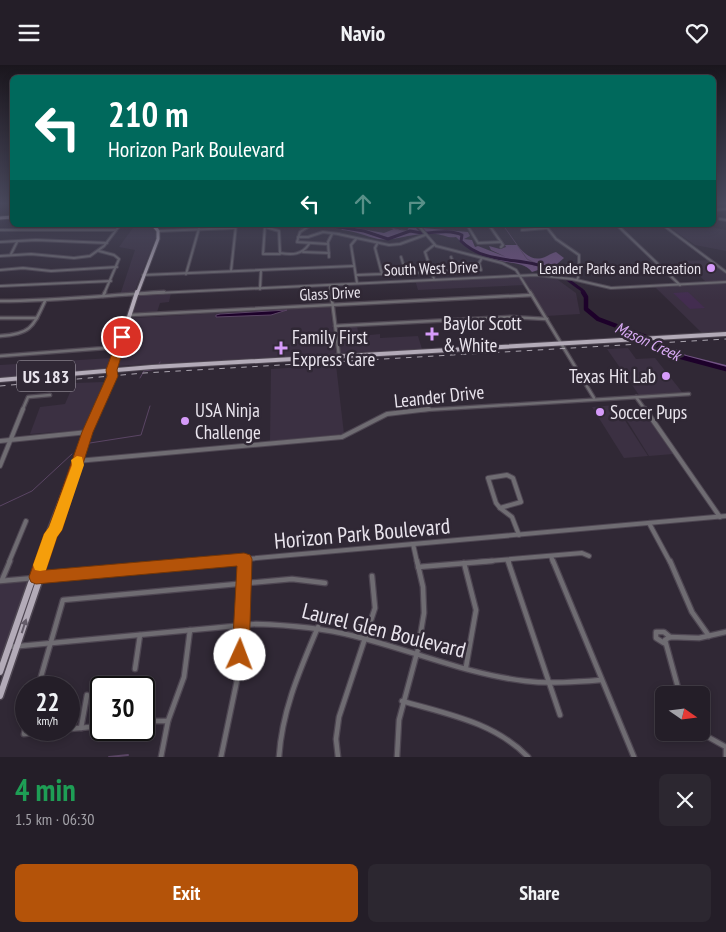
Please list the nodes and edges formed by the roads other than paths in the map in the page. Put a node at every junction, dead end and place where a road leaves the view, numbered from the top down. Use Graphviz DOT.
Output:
graph roads {
  1 [pos="112,235"];
  2 [pos="158,235"];
  3 [pos="197,235"];
  4 [pos="234,235"];
  5 [pos="264,235"];
  6 [pos="279,235"];
  7 [pos="312,235"];
  8 [pos="331,235"];
  9 [pos="341,235"];
  10 [pos="425,235"];
  11 [pos="473,235"];
  12 [pos="497,235"];
  13 [pos="554,235"];
  14 [pos="628,235"];
  15 [pos="677,235"];
  16 [pos="298,237"];
  17 [pos="357,239"];
  18 [pos="18,241"];
  19 [pos="1,242"];
  20 [pos="501,242"];
  21 [pos="107,243"];
  22 [pos="309,244"];
  23 [pos="328,244"];
  24 [pos="377,244"];
  25 [pos="434,245"];
  26 [pos="501,247"];
  27 [pos="98,251"];
  28 [pos="302,252"];
  29 [pos="280,253"];
  30 [pos="329,253"];
  31 [pos="11,255"];
  32 [pos="0,256"];
  33 [pos="330,257"];
  34 [pos="401,257"];
  35 [pos="450,257"];
  36 [pos="482,258"];
  37 [pos="354,266"];
  38 [pos="117,267"];
  39 [pos="0,270"];
  40 [pos="261,270"];
  41 [pos="231,271"];
  42 [pos="456,271"];
  43 [pos="431,272"];
  44 [pos="726,272"];
  45 [pos="186,274"];
  46 [pos="143,275"];
  47 [pos="356,275"];
  48 [pos="520,276"];
  49 [pos="434,279"];
  50 [pos="577,280"];
  51 [pos="111,281"];
  52 [pos="726,282"];
  53 [pos="357,283"];
  54 [pos="330,285"];
  55 [pos="680,285"];
  56 [pos="0,286"];
  57 [pos="260,289"];
  58 [pos="136,294"];
  59 [pos="532,295"];
  60 [pos="103,296"];
  61 [pos="0,301"];
  62 [pos="45,301"];
  63 [pos="332,305"];
  64 [pos="130,315"];
  65 [pos="0,318"];
  66 [pos="37,318"];
  67 [pos="547,319"];
  68 [pos="335,326"];
  69 [pos="726,334"];
  70 [pos="0,336"];
  71 [pos="563,343"];
  72 [pos="119,347"];
  73 [pos="0,356"];
  74 [pos="339,356"];
  75 [pos="112,370"];
  76 [pos="0,380"];
  77 [pos="689,394"];
  78 [pos="50,395"];
  79 [pos="636,397"];
  80 [pos="594,399"];
  81 [pos="88,432"];
  82 [pos="10,439"];
  83 [pos="0,441"];
  84 [pos="77,461"];
  85 [pos="0,466"];
  86 [pos="500,508"];
  87 [pos="726,516"];
  88 [pos="720,517"];
  89 [pos="26,521"];
  90 [pos="649,523"];
  91 [pos="519,535"];
  92 [pos="413,544"];
  93 [pos="551,556"];
  94 [pos="589,556"];
  95 [pos="244,559"];
  96 [pos="508,560"];
  97 [pos="464,563"];
  98 [pos="418,567"];
  99 [pos="372,576"];
  100 [pos="36,577"];
  101 [pos="1,581"];
  102 [pos="325,583"];
  103 [pos="244,584"];
  104 [pos="242,625"];
  105 [pos="318,627"];
  106 [pos="190,630"];
  107 [pos="726,632"];
  108 [pos="140,635"];
  109 [pos="709,636"];
  110 [pos="670,637"];
  111 [pos="365,639"];
  112 [pos="664,643"];
  113 [pos="50,644"];
  114 [pos="17,646"];
  115 [pos="9,647"];
  116 [pos="415,653"];
  117 [pos="466,667"];
  118 [pos="135,669"];
  119 [pos="0,672"];
  120 [pos="41,676"];
  121 [pos="601,680"];
  122 [pos="549,683"];
  123 [pos="677,686"];
  124 [pos="88,695"];
  125 [pos="0,696"];
  126 [pos="402,701"];
  127 [pos="560,715"];
  128 [pos="155,721"];
  129 [pos="168,721"];
  130 [pos="90,727"];
  131 [pos="81,728"];
  132 [pos="710,738"];
  133 [pos="726,748"];
  134 [pos="161,757"];
  135 [pos="220,757"];
  136 [pos="279,757"];
  137 [pos="338,757"];
  138 [pos="397,757"];
  139 [pos="528,757"];
  140 [pos="634,757"];
  141 [pos="726,757"];
  1 -- 21 [label="street"];
  2 -- 46 [label="main road"];
  3 -- 45 [label="street"];
  4 -- 41 [label="street"];
  5 -- 29 [label="street"];
  6 -- 29 [label="street"];
  7 -- 16 [label="street"];
  8 -- 23 [label="street"];
  9 -- 17 [label="street"];
  10 -- 24 [label="street"];
  10 -- 25 [label="street"];
  11 -- 20 [label="street"];
  12 -- 20 [label="street"];
  13 -- 50 [label="street"];
  14 -- 55 [label="street"];
  15 -- 44 [label="street"];
  16 -- 22 [label="street"];
  17 -- 24 [label="street"];
  17 -- 37 [label="street"];
  18 -- 19 [label="street"];
  18 -- 21 [label="street"];
  18 -- 31 [label="street"];
  20 -- 26 [label="street"];
  21 -- 27 [label="street"];
  22 -- 23 [label="street"];
  22 -- 28 [label="street"];
  23 -- 30 [label="street"];
  24 -- 47 [label="street"];
  25 -- 36 [label="street"];
  25 -- 43 [label="street"];
  27 -- 31 [label="street"];
  27 -- 38 [label="street"];
  28 -- 29 [label="street"];
  28 -- 30 [label="street"];
  30 -- 33 [label="street"];
  31 -- 32 [label="street"];
  34 -- 43 [label="street"];
  35 -- 42 [label="street"];
  36 -- 42 [label="street"];
  36 -- 48 [label="street"];
  37 -- 40 [label="street"];
  37 -- 47 [label="street"];
  38 -- 39 [label="street"];
  38 -- 51 [label="street"];
  40 -- 41 [label="street"];
  40 -- 57 [label="street"];
  41 -- 45 [label="street"];
  42 -- 43 [label="street"];
  43 -- 49 [label="street"];
  45 -- 46 [label="street"];
  46 -- 58 [label="main road"];
  47 -- 53 [label="street"];
  48 -- 49 [label="street, South West Drive"];
  48 -- 50 [label="street, South West Drive"];
  48 -- 59 [label="street"];
  49 -- 53 [label="street, South West Drive"];
  50 -- 55 [label="street, South West Drive"];
  51 -- 56 [label="street"];
  51 -- 60 [label="street"];
  52 -- 55 [label="street, South West Drive"];
  53 -- 54 [label="street, South West Drive"];
  54 -- 57 [label="street, South West Drive"];
  54 -- 63 [label="street"];
  57 -- 58 [label="street, South West Drive"];
  58 -- 60 [label="street, South West Drive"];
  58 -- 64 [label="main road"];
  59 -- 63 [label="street, Glass Drive"];
  59 -- 67 [label="street"];
  60 -- 62 [label="street, South West Drive"];
  61 -- 62 [label="street, South West Drive"];
  62 -- 66 [label="street"];
  63 -- 64 [label="street, Glass Drive"];
  63 -- 68 [label="street"];
  64 -- 72 [label="main road"];
  65 -- 66 [label="street"];
  66 -- 70 [label="street"];
  67 -- 68 [label="street"];
  67 -- 71 [label="street"];
  68 -- 74 [label="street"];
  69 -- 71 [label="main road, US 183"];
  71 -- 74 [label="main road, US 183"];
  71 -- 80 [label="street"];
  72 -- 73 [label="street"];
  72 -- 75 [label="main road"];
  74 -- 75 [label="main road, US 183"];
  75 -- 76 [label="main road, US 183"];
  75 -- 81 [label="main road"];
  77 -- 79 [label="street, Leander Drive"];
  78 -- 82 [label="street"];
  79 -- 80 [label="street, Leander Drive"];
  79 -- 88 [label="street"];
  80 -- 84 [label="street, Leander Drive"];
  81 -- 82 [label="street"];
  81 -- 84 [label="main road"];
  82 -- 83 [label="street"];
  82 -- 85 [label="street"];
  84 -- 100 [label="main road"];
  86 -- 86 [label="street"];
  86 -- 91 [label="street"];
  87 -- 88 [label="street, Horizon Park Boulevard"];
  88 -- 90 [label="street, Horizon Park Boulevard"];
  89 -- 101 [label="street"];
  90 -- 91 [label="street, Horizon Park Boulevard"];
  90 -- 109 [label="street"];
  91 -- 92 [label="street, Horizon Park Boulevard"];
  92 -- 95 [label="street, Horizon Park Boulevard"];
  92 -- 98 [label="street"];
  93 -- 94 [label="street"];
  93 -- 96 [label="street"];
  93 -- 121 [label="street"];
  95 -- 100 [label="street, Horizon Park Boulevard"];
  95 -- 103 [label="street"];
  96 -- 97 [label="street"];
  96 -- 122 [label="street"];
  97 -- 98 [label="street"];
  97 -- 117 [label="street"];
  98 -- 116 [label="street"];
  99 -- 111 [label="street"];
  100 -- 101 [label="street, Horizon Park Boulevard"];
  114 -- 100 [label="main road, one-way"];
  100 -- 115 [label="main road"];
  102 -- 103 [label="street"];
  103 -- 104 [label="street"];
  103 -- 113 [label="street"];
  104 -- 105 [label="street, Laurel Glen Boulevard"];
  104 -- 106 [label="street, Laurel Glen Boulevard"];
  104 -- 135 [label="street"];
  105 -- 111 [label="street, Laurel Glen Boulevard"];
  105 -- 136 [label="street"];
  106 -- 108 [label="street, Laurel Glen Boulevard"];
  106 -- 129 [label="street"];
  107 -- 109 [label="street"];
  108 -- 113 [label="street, Laurel Glen Boulevard"];
  108 -- 118 [label="street"];
  109 -- 110 [label="street"];
  110 -- 112 [label="street"];
  110 -- 112 [label="street"];
  111 -- 116 [label="street, Laurel Glen Boulevard"];
  111 -- 137 [label="street"];
  112 -- 123 [label="street"];
  113 -- 114 [label="street, Laurel Glen Boulevard"];
  113 -- 120 [label="street"];
  114 -- 115 [label="street, Laurel Glen Boulevard"];
  114 -- 125 [label="main road"];
  115 -- 119 [label="main road"];
  116 -- 117 [label="street, Laurel Glen Boulevard"];
  116 -- 126 [label="street"];
  117 -- 122 [label="street, Laurel Glen Boulevard"];
  121 -- 122 [label="street, Laurel Glen Boulevard"];
  121 -- 140 [label="street"];
  122 -- 127 [label="street"];
  124 -- 131 [label="street"];
  126 -- 138 [label="street"];
  126 -- 139 [label="street"];
  128 -- 129 [label="street"];
  129 -- 134 [label="street"];
  130 -- 131 [label="street"];
  132 -- 133 [label="street"];
  133 -- 141 [label="street"];
}
